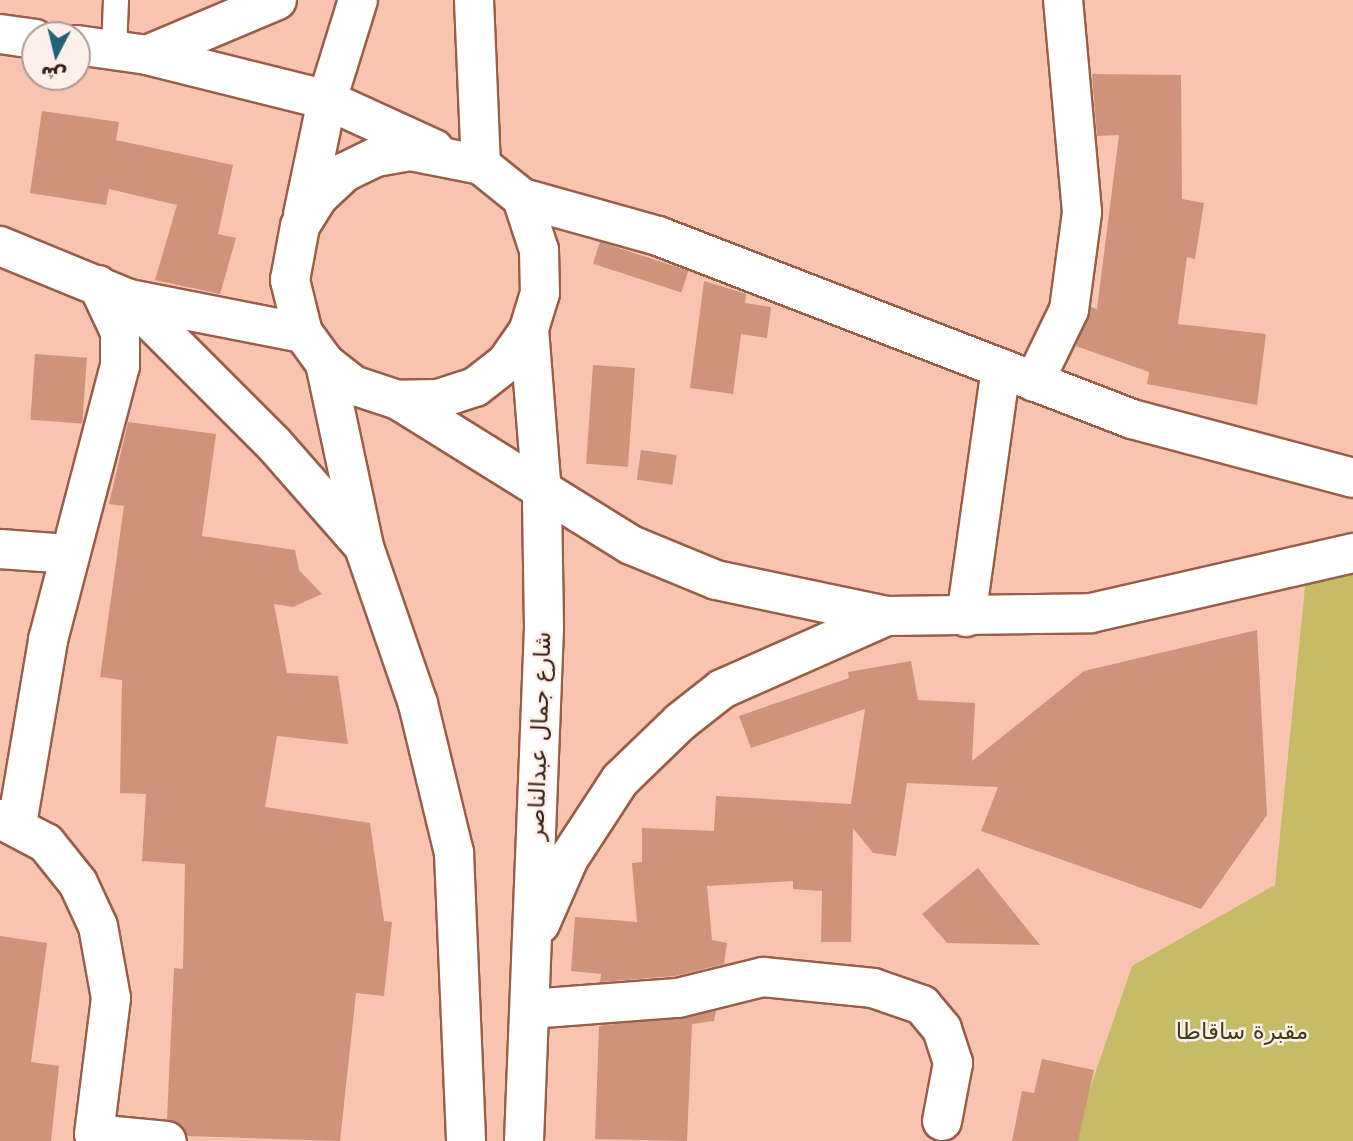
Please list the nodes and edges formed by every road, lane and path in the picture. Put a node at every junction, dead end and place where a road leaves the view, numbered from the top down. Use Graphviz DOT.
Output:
graph roads {
  1 [pos="116,0"];
  2 [pos="277,0"];
  3 [pos="358,0"];
  4 [pos="474,0"];
  5 [pos="1063,0"];
  6 [pos="0,34"];
  7 [pos="21,37"];
  8 [pos="113,50"];
  9 [pos="327,100"];
  10 [pos="463,160"];
  11 [pos="522,198"];
  12 [pos="300,226"];
  13 [pos="0,246"];
  14 [pos="113,292"];
  15 [pos="529,330"];
  16 [pos="314,348"];
  17 [pos="1018,375"];
  18 [pos="398,400"];
  19 [pos="1353,478"];
  20 [pos="542,494"];
  21 [pos="365,547"];
  22 [pos="0,549"];
  23 [pos="1353,553"];
  24 [pos="70,554"];
  25 [pos="887,617"];
  26 [pos="966,617"];
  27 [pos="8,822"];
  28 [pos="532,942"];
  29 [pos="530,1009"];
  30 [pos="943,1121"];
  31 [pos="94,1137"];
  32 [pos="167,1141"];
  33 [pos="466,1141"];
  34 [pos="524,1141"];
  1 -- 8 [label="lane"];
  2 -- 8 [label="main road"];
  3 -- 9 [label="main road"];
  4 -- 10 [label="main road"];
  5 -- 17 [label="main road"];
  6 -- 7 [label="main road"];
  8 -- 9 [label="main road"];
  9 -- 10 [label="main road"];
  9 -- 12 [label="main road"];
  10 -- 11 [label="main road"];
  10 -- 12 [label="main road"];
  11 -- 15 [label="main road"];
  11 -- 17 [label="main road"];
  12 -- 16 [label="main road"];
  13 -- 14 [label="main road"];
  14 -- 16 [label="main road"];
  14 -- 21 [label="main road"];
  14 -- 24 [label="main road"];
  15 -- 18 [label="main road"];
  15 -- 20 [label="main road, شارع جمال عبدالناصر"];
  16 -- 18 [label="main road"];
  16 -- 21 [label="main road"];
  17 -- 19 [label="main road"];
  17 -- 26 [label="main road"];
  18 -- 20 [label="main road"];
  20 -- 25 [label="main road"];
  20 -- 28 [label="main road, شارع جمال عبدالناصر"];
  21 -- 33 [label="main road"];
  22 -- 24 [label="main road"];
  23 -- 26 [label="main road"];
  24 -- 27 [label="main road"];
  25 -- 26 [label="main road"];
  25 -- 28 [label="main road"];
  27 -- 31 [label="main road"];
  28 -- 29 [label="main road, شارع جمال عبدالناصر"];
  29 -- 30 [label="main road"];
  29 -- 34 [label="main road, شارع جمال عبدالناصر"];
  31 -- 32 [label="main road"];
}
